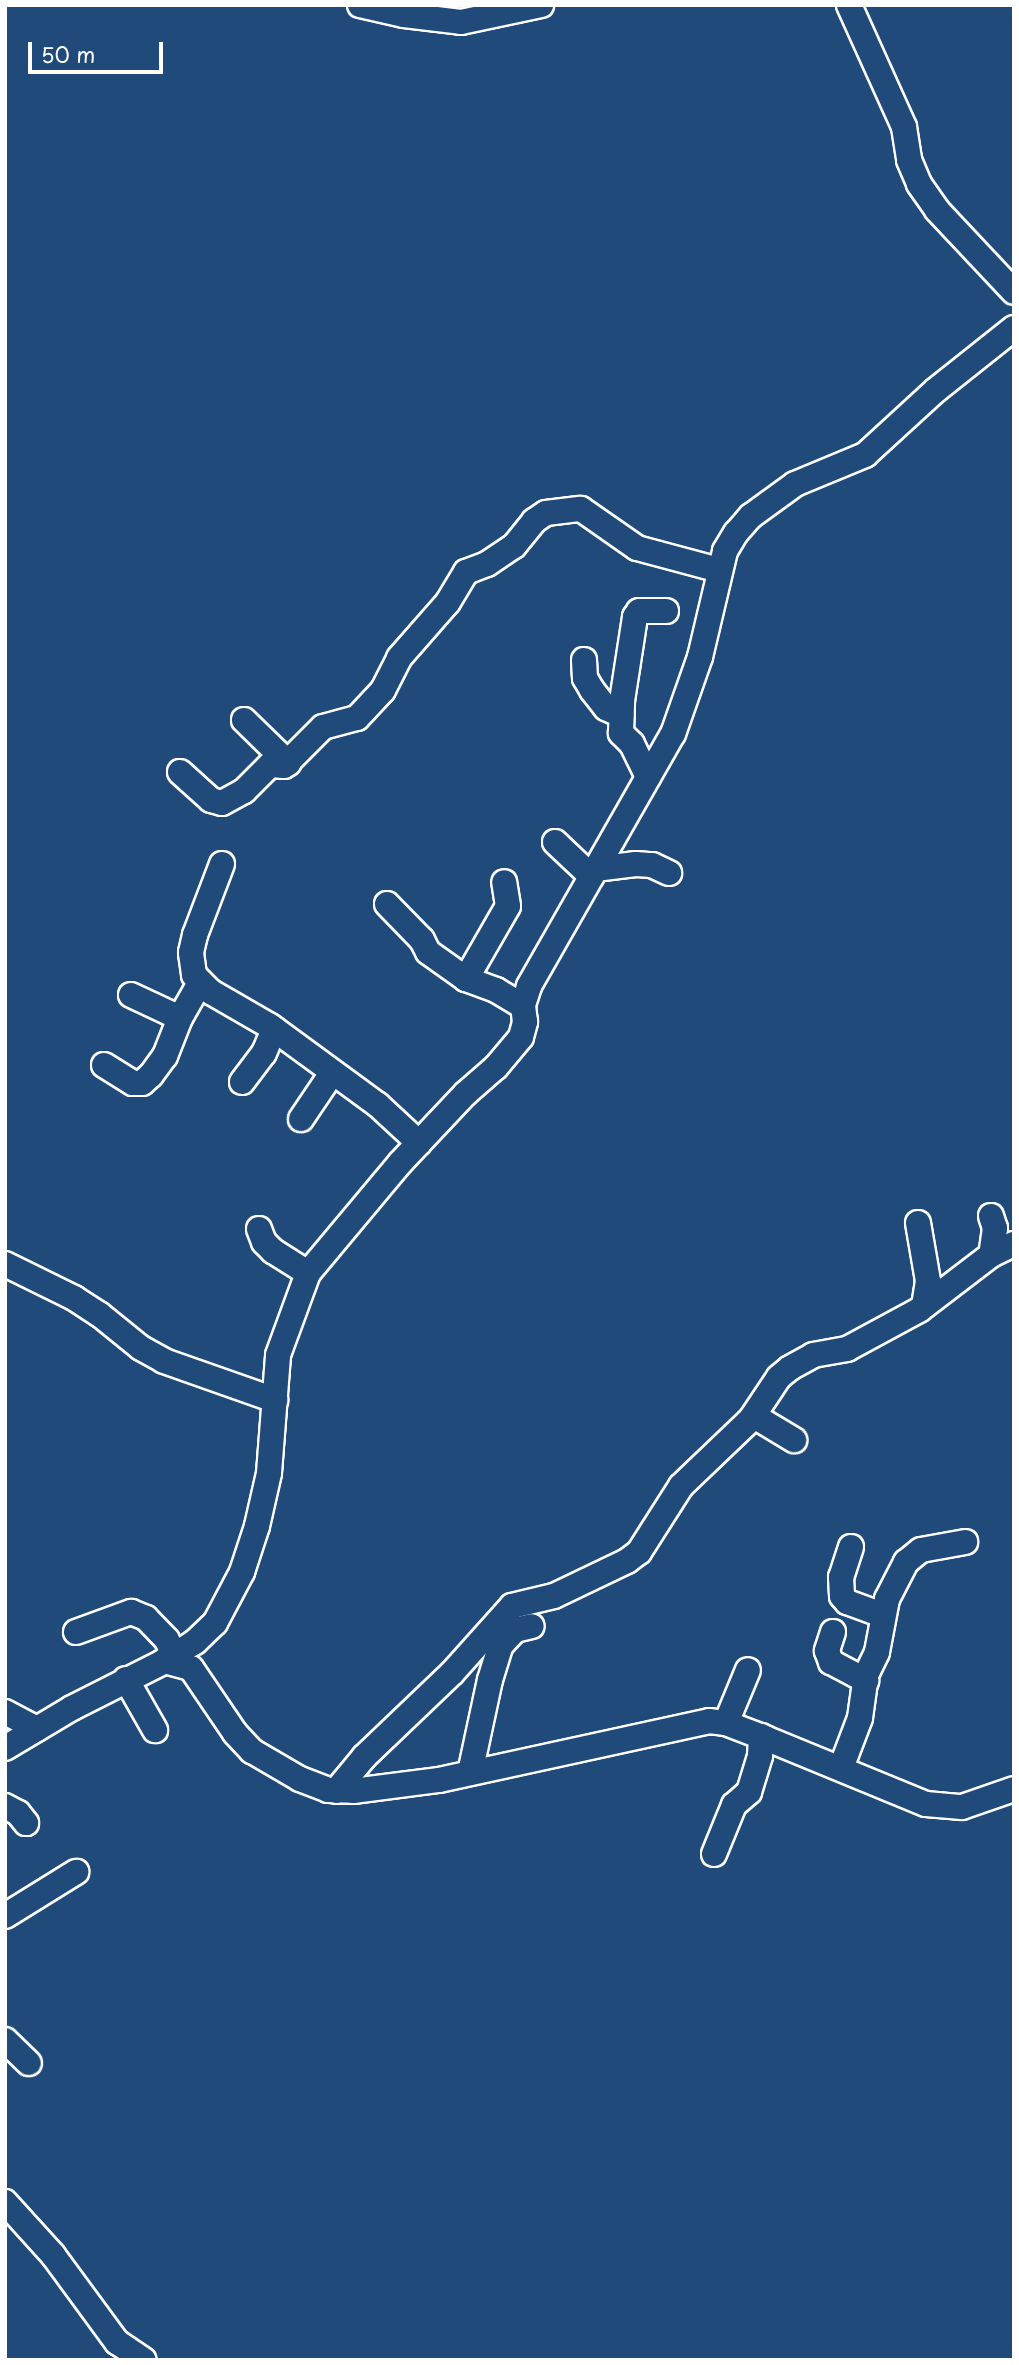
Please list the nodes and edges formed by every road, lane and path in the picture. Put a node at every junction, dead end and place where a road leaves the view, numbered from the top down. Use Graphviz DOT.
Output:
graph roads {
  1 [pos="360,5"];
  2 [pos="541,5"];
  3 [pos="849,5"];
  4 [pos="1014,292"];
  5 [pos="1014,328"];
  6 [pos="719,570"];
  7 [pos="666,611"];
  8 [pos="584,660"];
  9 [pos="621,715"];
  10 [pos="244,720"];
  11 [pos="288,763"];
  12 [pos="180,772"];
  13 [pos="648,777"];
  14 [pos="555,842"];
  15 [pos="222,864"];
  16 [pos="593,873"];
  17 [pos="669,873"];
  18 [pos="504,882"];
  19 [pos="387,904"];
  20 [pos="466,979"];
  21 [pos="200,983"];
  22 [pos="131,995"];
  23 [pos="523,1006"];
  24 [pos="180,1018"];
  25 [pos="274,1029"];
  26 [pos="104,1065"];
  27 [pos="332,1073"];
  28 [pos="243,1082"];
  29 [pos="301,1119"];
  30 [pos="419,1143"];
  31 [pos="991,1216"];
  32 [pos="918,1223"];
  33 [pos="259,1229"];
  34 [pos="1014,1244"];
  35 [pos="991,1255"];
  36 [pos="5,1264"];
  37 [pos="308,1273"];
  38 [pos="924,1306"];
  39 [pos="275,1400"];
  40 [pos="754,1416"];
  41 [pos="794,1440"];
  42 [pos="965,1542"];
  43 [pos="851,1547"];
  44 [pos="882,1615"];
  45 [pos="532,1626"];
  46 [pos="76,1632"];
  47 [pos="833,1632"];
  48 [pos="169,1658"];
  49 [pos="748,1670"];
  50 [pos="126,1679"];
  51 [pos="866,1681"];
  52 [pos="5,1712"];
  53 [pos="726,1723"];
  54 [pos="37,1729"];
  55 [pos="155,1730"];
  56 [pos="761,1736"];
  57 [pos="5,1748"];
  58 [pos="841,1768"];
  59 [pos="470,1773"];
  60 [pos="1014,1789"];
  61 [pos="336,1791"];
  62 [pos="5,1806"];
  63 [pos="26,1823"];
  64 [pos="714,1854"];
  65 [pos="76,1872"];
  66 [pos="5,1916"];
  67 [pos="5,2039"];
  68 [pos="29,2063"];
  69 [pos="5,2202"];
  70 [pos="144,2360"];
  1 -- 2 [label="street"];
  3 -- 4 [label="street"];
  5 -- 6 [label="street"];
  6 -- 11 [label="street"];
  6 -- 13 [label="street"];
  7 -- 9 [label="street"];
  8 -- 9 [label="street"];
  9 -- 13 [label="street"];
  10 -- 11 [label="street"];
  11 -- 12 [label="street"];
  13 -- 16 [label="street"];
  14 -- 16 [label="street"];
  15 -- 21 [label="street"];
  16 -- 17 [label="street"];
  16 -- 23 [label="street"];
  18 -- 20 [label="street"];
  19 -- 20 [label="street"];
  20 -- 23 [label="street"];
  21 -- 24 [label="street"];
  21 -- 25 [label="street"];
  22 -- 24 [label="street"];
  23 -- 30 [label="street"];
  24 -- 26 [label="street"];
  25 -- 27 [label="street"];
  25 -- 28 [label="street"];
  27 -- 29 [label="street"];
  27 -- 30 [label="street"];
  30 -- 37 [label="street"];
  31 -- 35 [label="street"];
  32 -- 38 [label="street"];
  33 -- 37 [label="street"];
  34 -- 35 [label="street"];
  35 -- 38 [label="street"];
  36 -- 39 [label="street"];
  37 -- 39 [label="street"];
  38 -- 40 [label="street"];
  39 -- 48 [label="street"];
  40 -- 41 [label="street"];
  40 -- 61 [label="street"];
  42 -- 44 [label="street"];
  43 -- 44 [label="street"];
  44 -- 51 [label="street"];
  45 -- 59 [label="street"];
  46 -- 48 [label="street"];
  47 -- 51 [label="street"];
  48 -- 50 [label="street"];
  48 -- 61 [label="street"];
  49 -- 53 [label="street"];
  50 -- 54 [label="street"];
  50 -- 55 [label="street"];
  51 -- 58 [label="street"];
  52 -- 54 [label="street"];
  53 -- 56 [label="street"];
  53 -- 59 [label="street"];
  54 -- 57 [label="street"];
  56 -- 58 [label="street"];
  56 -- 64 [label="street"];
  58 -- 60 [label="street"];
  59 -- 61 [label="street"];
  62 -- 63 [label="street"];
  65 -- 66 [label="street"];
  67 -- 68 [label="street"];
  69 -- 70 [label="street"];
}
